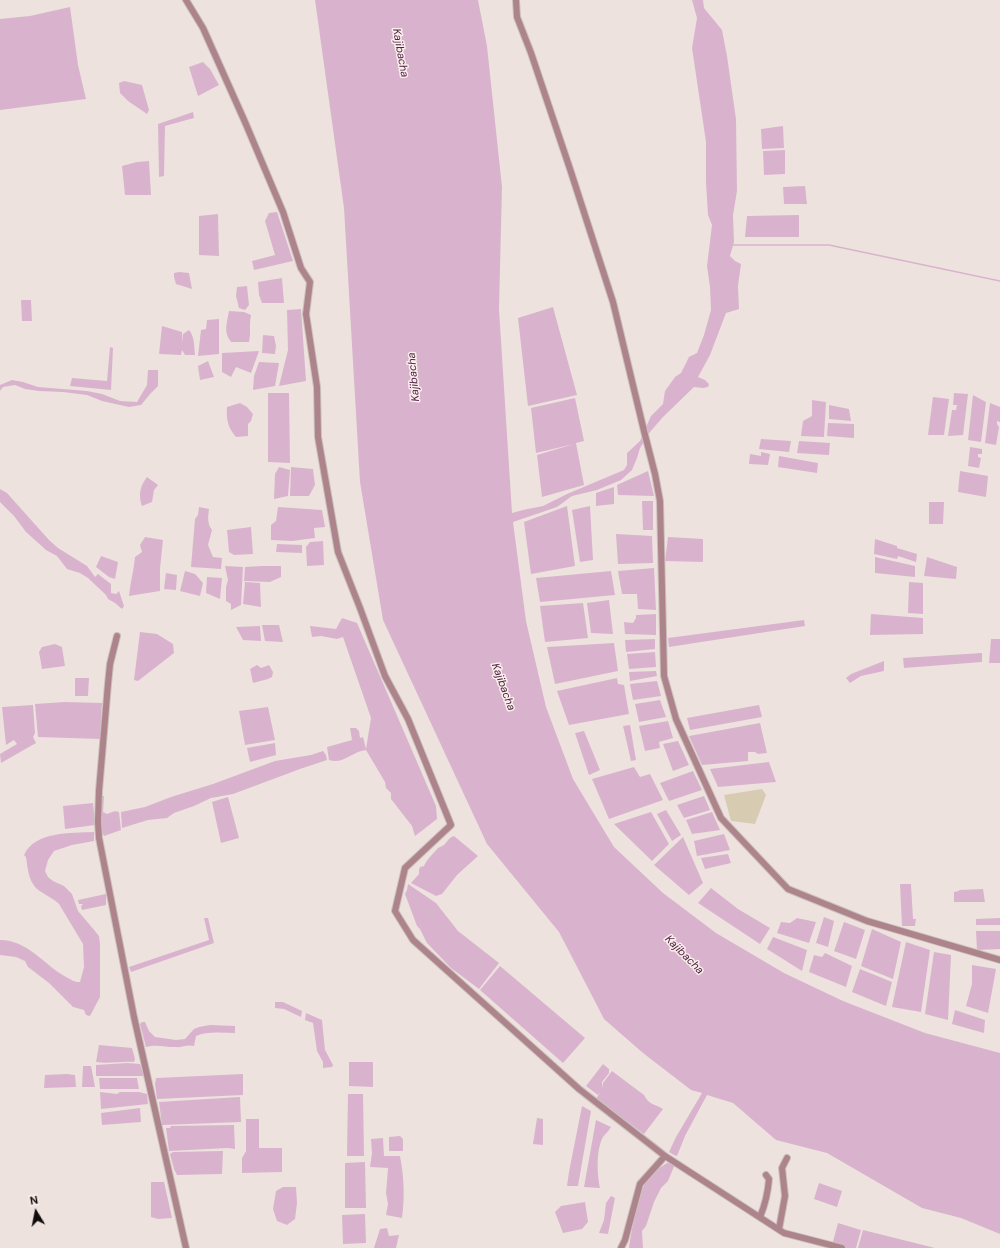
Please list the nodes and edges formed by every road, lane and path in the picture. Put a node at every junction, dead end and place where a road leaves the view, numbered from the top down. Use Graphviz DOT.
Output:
graph roads {
  1 [pos="186,0"];
  2 [pos="516,0"];
  3 [pos="117,636"];
  4 [pos="1000,960"];
  5 [pos="665,1156"];
  6 [pos="787,1158"];
  7 [pos="766,1175"];
  8 [pos="760,1217"];
  9 [pos="782,1231"];
  10 [pos="186,1248"];
  11 [pos="621,1248"];
  12 [pos="842,1248"];
  1 -- 5 [label="street"];
  2 -- 4 [label="street"];
  3 -- 10 [label="street"];
  5 -- 8 [label="street"];
  5 -- 11 [label="street"];
  6 -- 9 [label="street"];
  7 -- 8 [label="street"];
  8 -- 9 [label="street"];
  9 -- 12 [label="street"];
}
